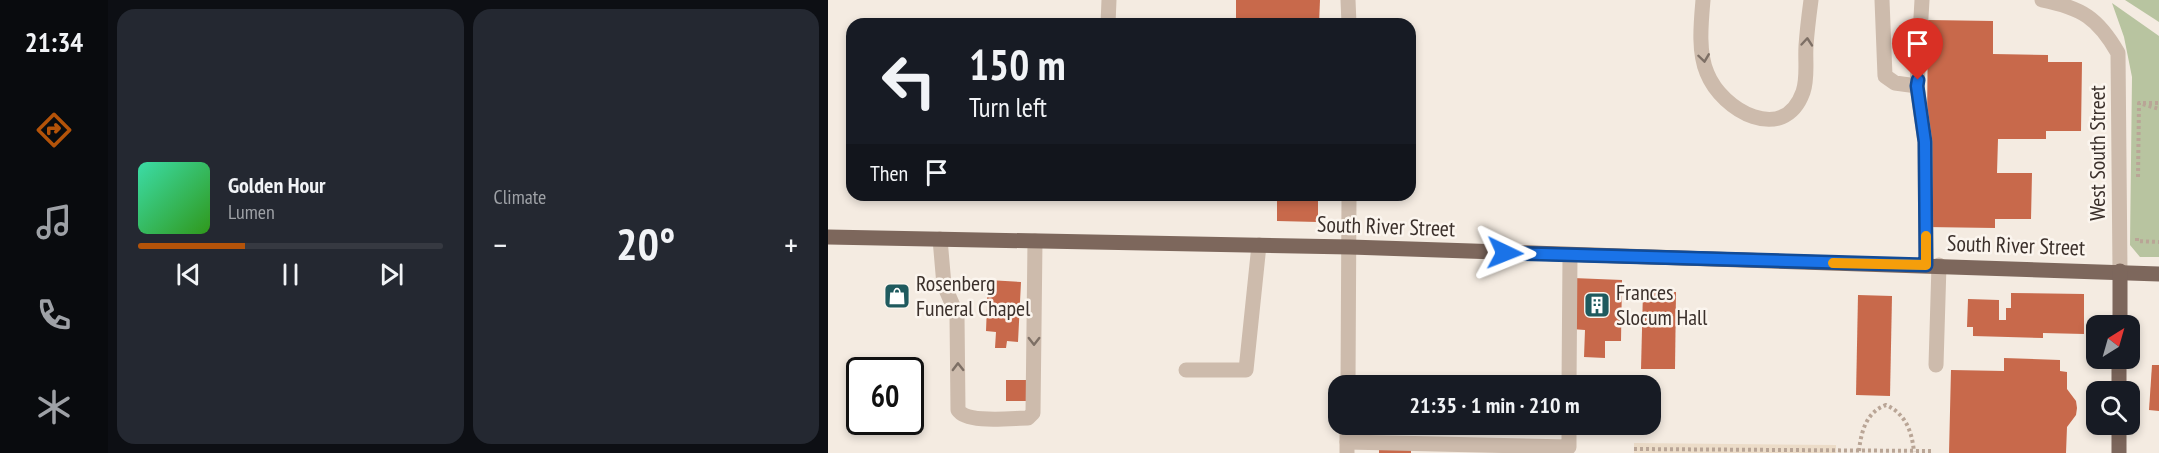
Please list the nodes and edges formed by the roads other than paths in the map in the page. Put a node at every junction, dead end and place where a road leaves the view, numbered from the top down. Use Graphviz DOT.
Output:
graph roads {
  1 [pos="1109,0"];
  2 [pos="1348,0"];
  3 [pos="1702,0"];
  4 [pos="1810,0"];
  5 [pos="1882,0"];
  6 [pos="1922,0"];
  7 [pos="2042,0"];
  8 [pos="1108,18"];
  9 [pos="1348,18"];
  10 [pos="1917,86"];
  11 [pos="1350,201"];
  12 [pos="828,237"];
  13 [pos="940,239"];
  14 [pos="1035,241"];
  15 [pos="1259,245"];
  16 [pos="1350,247"];
  17 [pos="1570,255"];
  18 [pos="1933,265"];
  19 [pos="2120,271"];
  20 [pos="2159,274"];
  21 [pos="2120,315"];
  22 [pos="1936,365"];
  23 [pos="1186,370"];
  24 [pos="1348,375"];
  25 [pos="1569,375"];
  26 [pos="1569,435"];
  27 [pos="2119,435"];
  28 [pos="1347,448"];
  29 [pos="2119,453"];
  1 -- 8 [label="street"];
  2 -- 9 [label="street"];
  3 -- 4 [label="street, one-way"];
  5 -- 10 [label="street"];
  6 -- 10 [label="street"];
  7 -- 19 [label="street, West South Street"];
  10 -- 18 [label="street"];
  11 -- 16 [label="street"];
  12 -- 13 [label="main road, South River Street"];
  13 -- 14 [label="main road, South River Street"];
  14 -- 13 [label="street, one-way"];
  14 -- 15 [label="main road, South River Street"];
  15 -- 16 [label="main road, South River Street"];
  15 -- 23 [label="street"];
  16 -- 17 [label="main road, South River Street"];
  16 -- 24 [label="street"];
  17 -- 18 [label="main road, South River Street"];
  17 -- 25 [label="street"];
  18 -- 19 [label="main road, South River Street"];
  18 -- 22 [label="street"];
  19 -- 20 [label="main road, South River Street"];
  19 -- 21 [label="main road, West South Street"];
  26 -- 28 [label="street"];
  27 -- 29 [label="main road"];
}
